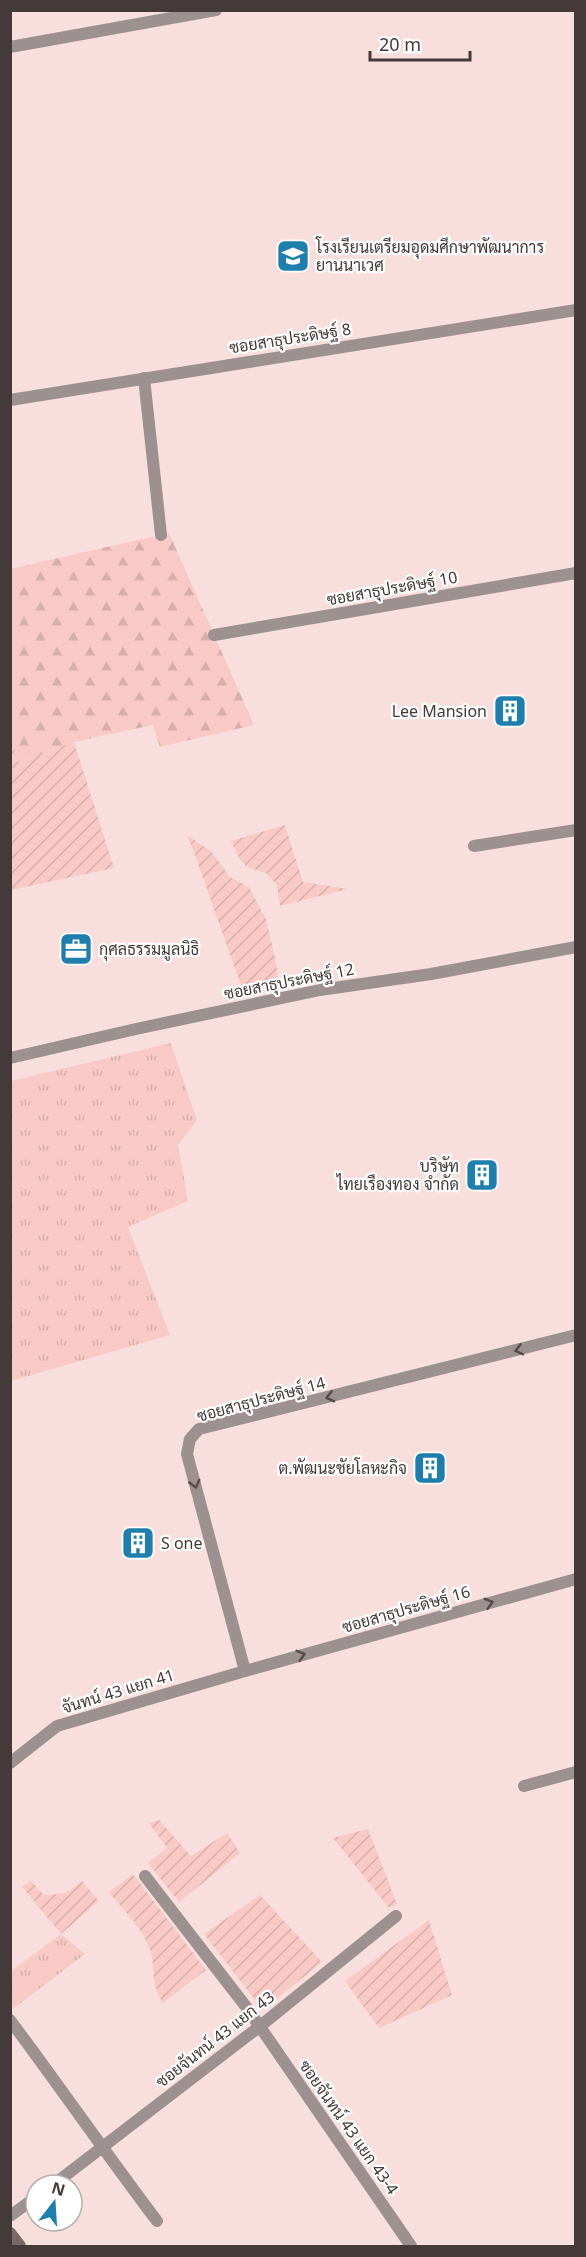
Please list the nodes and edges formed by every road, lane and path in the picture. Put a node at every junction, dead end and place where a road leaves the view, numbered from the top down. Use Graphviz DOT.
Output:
graph roads {
  1 [pos="216,10"];
  2 [pos="10,47"];
  3 [pos="576,310"];
  4 [pos="144,378"];
  5 [pos="10,400"];
  6 [pos="161,535"];
  7 [pos="576,573"];
  8 [pos="214,635"];
  9 [pos="576,830"];
  10 [pos="474,846"];
  11 [pos="576,947"];
  12 [pos="10,1058"];
  13 [pos="576,1335"];
  14 [pos="576,1579"];
  15 [pos="245,1671"];
  16 [pos="10,1763"];
  17 [pos="576,1772"];
  18 [pos="524,1786"];
  19 [pos="145,1876"];
  20 [pos="396,1916"];
  21 [pos="10,2020"];
  22 [pos="259,2026"];
  23 [pos="102,2148"];
  24 [pos="69,2173"];
  25 [pos="24,2206"];
  26 [pos="10,2216"];
  27 [pos="157,2221"];
  28 [pos="10,2233"];
  29 [pos="20,2247"];
  30 [pos="411,2247"];
  1 -- 2 [label="street"];
  3 -- 4 [label="street, ซอยสาธุประดิษฐ์ 8"];
  4 -- 5 [label="street, ซอยสาธุประดิษฐ์ 8"];
  4 -- 6 [label="street"];
  7 -- 8 [label="street, ซอยสาธุประดิษฐ์ 10"];
  9 -- 10 [label="street"];
  11 -- 12 [label="street, ซอยสาธุประดิษฐ์ 12"];
  13 -- 15 [label="street, ซอยสาธุประดิษฐ์ 14, one-way"];
  15 -- 14 [label="street, ซอยสาธุประดิษฐ์ 16, one-way"];
  15 -- 16 [label="street, จันทน์ 43 แยก 41"];
  17 -- 18 [label="street"];
  19 -- 22 [label="street, ซอยจันทน์ 43 แยก 43-4"];
  20 -- 22 [label="street, ซอยจันทน์ 43 แยก 43"];
  21 -- 23 [label="street"];
  22 -- 23 [label="street, ซอยจันทน์ 43 แยก 43"];
  22 -- 30 [label="street, ซอยจันทน์ 43 แยก 43-4"];
  23 -- 24 [label="street, ซอยจันทน์ 43 แยก 43"];
  23 -- 27 [label="street"];
  25 -- 26 [label="street"];
  28 -- 29 [label="street"];
}
